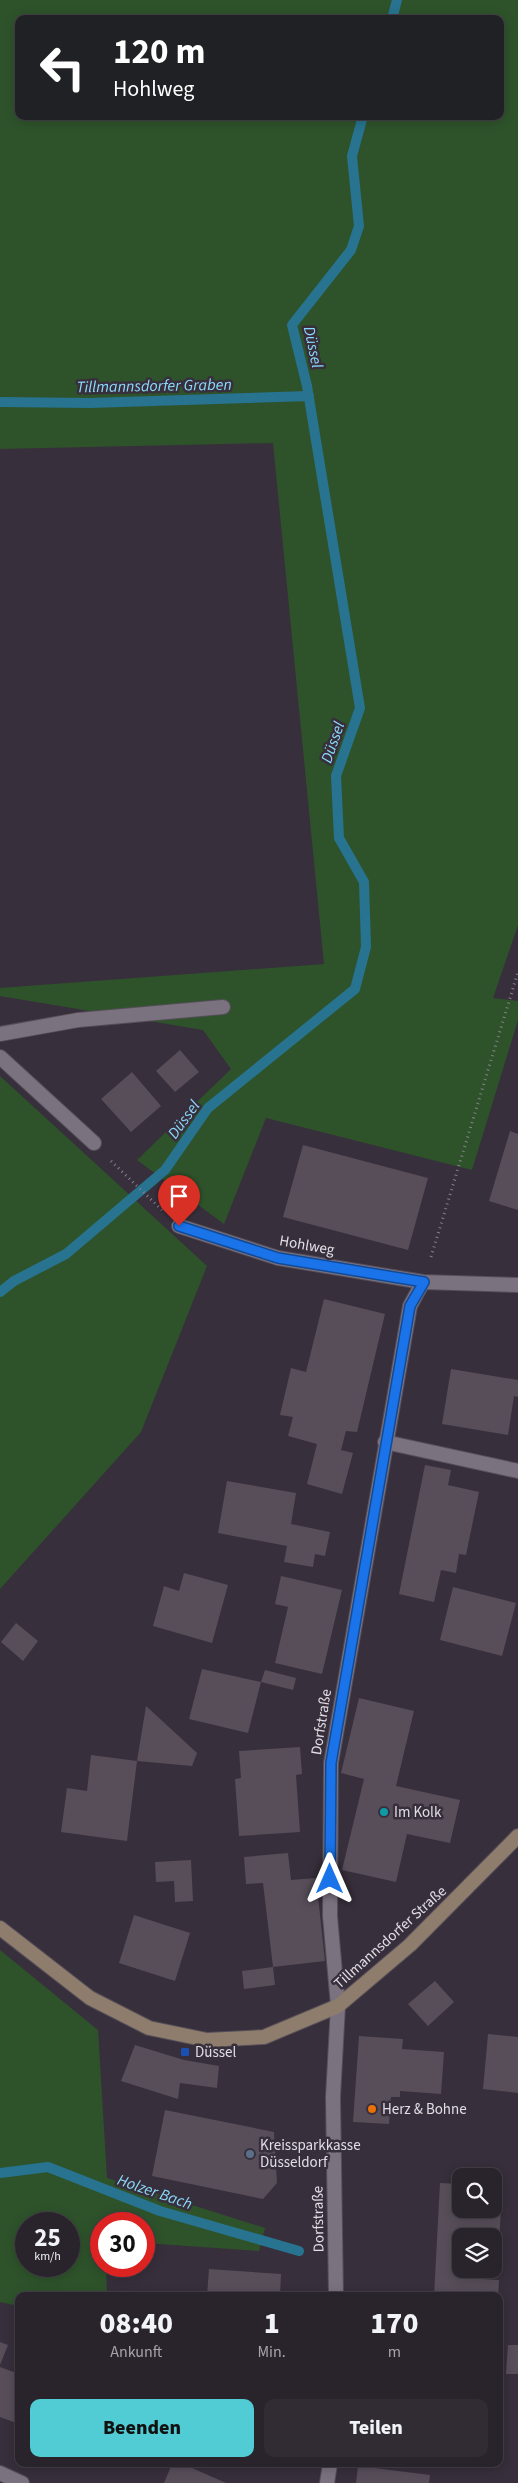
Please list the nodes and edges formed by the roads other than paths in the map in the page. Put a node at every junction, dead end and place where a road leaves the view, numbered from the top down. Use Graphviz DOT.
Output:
graph roads {
  1 [pos="223,1007"];
  2 [pos="0,1034"];
  3 [pos="0,1057"];
  4 [pos="94,1142"];
  5 [pos="179,1226"];
  6 [pos="424,1282"];
  7 [pos="518,1285"];
  8 [pos="385,1442"];
  9 [pos="518,1471"];
  10 [pos="518,1836"];
  11 [pos="0,1928"];
  12 [pos="338,2006"];
  13 [pos="336,2292"];
  14 [pos="330,2467"];
  15 [pos="0,2473"];
  16 [pos="22,2483"];
  17 [pos="327,2483"];
  1 -- 2 [label="street"];
  3 -- 4 [label="street"];
  5 -- 6 [label="street, Hohlweg"];
  6 -- 7 [label="street, Hohlweg"];
  6 -- 8 [label="street, Dorfstraße"];
  8 -- 9 [label="street"];
  8 -- 12 [label="street, Dorfstraße"];
  10 -- 12 [label="main road, Tillmannsdorfer Straße"];
  11 -- 12 [label="main road, Tillmannsdorfer Straße"];
  12 -- 13 [label="street, Dorfstraße"];
  14 -- 17 [label="street"];
  15 -- 16 [label="street"];
}
